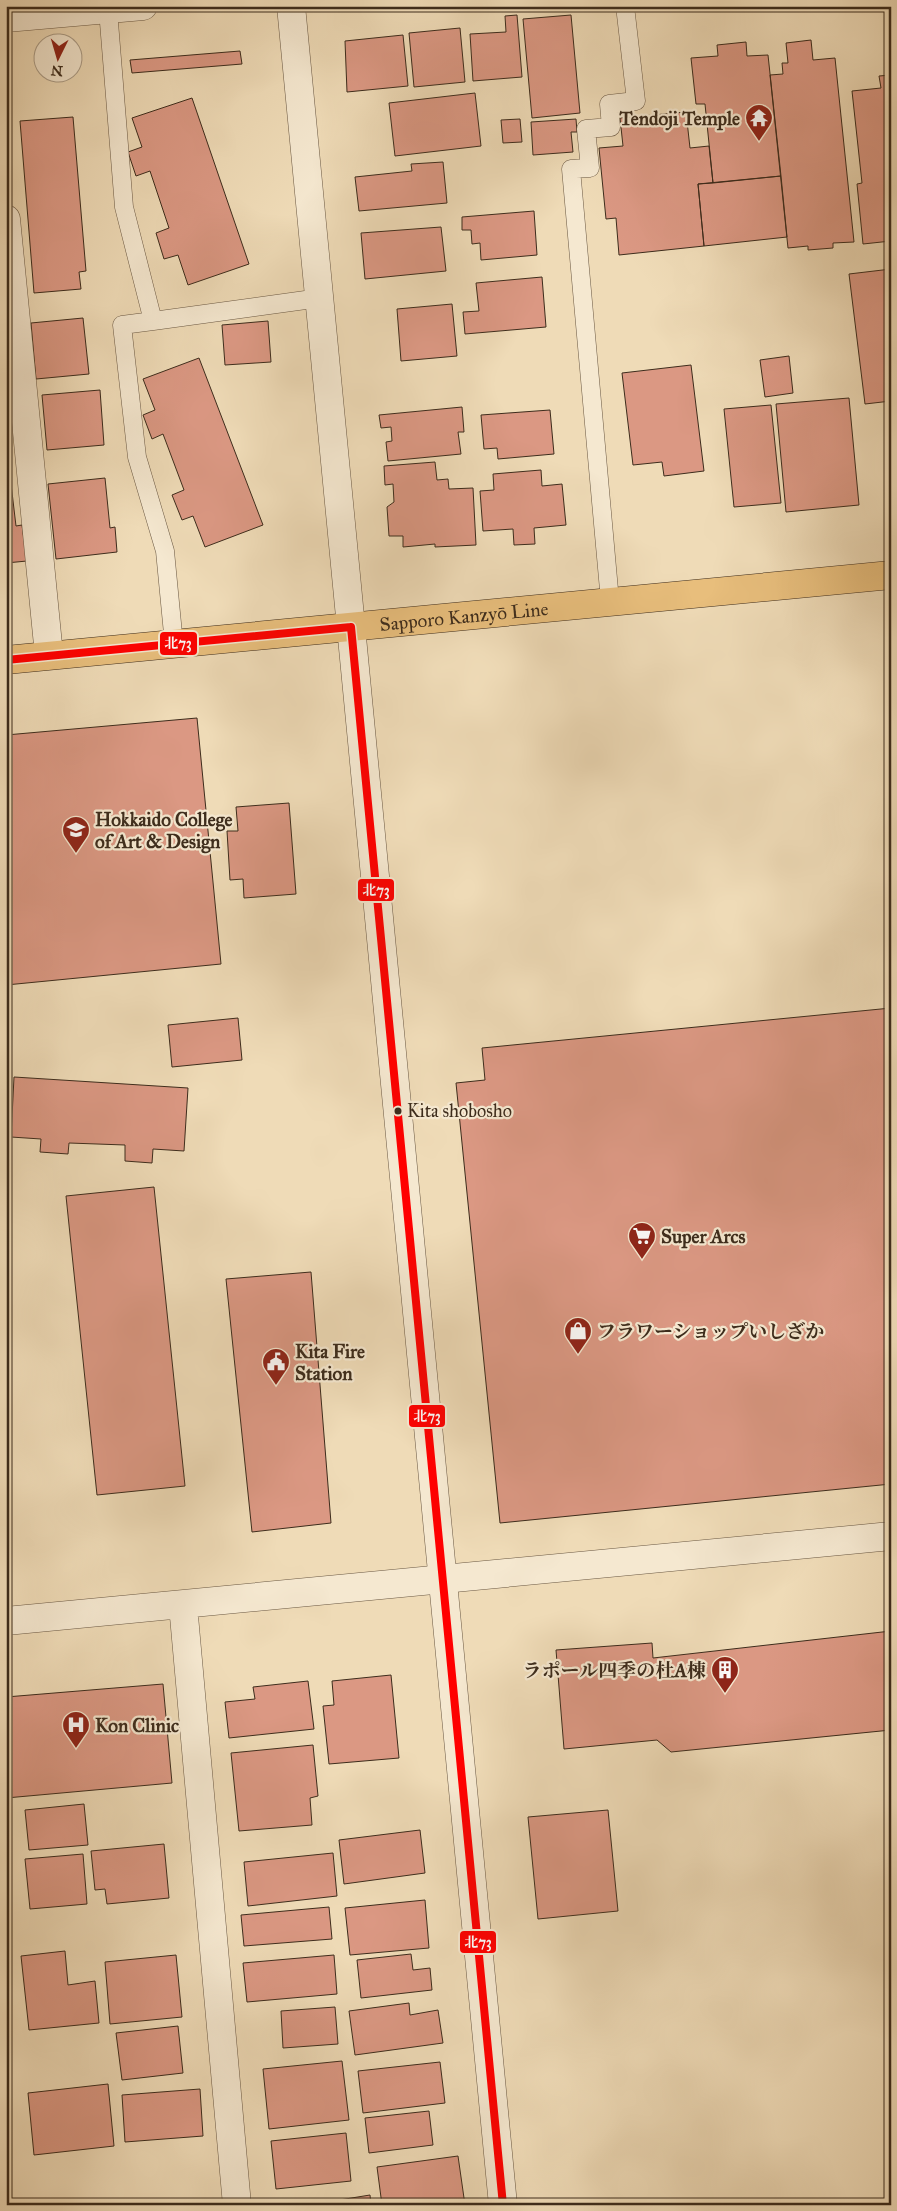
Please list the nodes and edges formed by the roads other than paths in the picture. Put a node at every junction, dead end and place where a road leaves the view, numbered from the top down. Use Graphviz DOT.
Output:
graph roads {
  1 [pos="143,6"];
  2 [pos="291,6"];
  3 [pos="625,6"];
  4 [pos="108,10"];
  5 [pos="6,18"];
  6 [pos="6,219"];
  7 [pos="320,298"];
  8 [pos="154,321"];
  9 [pos="891,574"];
  10 [pos="610,602"];
  11 [pos="351,626"];
  12 [pos="174,644"];
  13 [pos="49,655"];
  14 [pos="6,660"];
  15 [pos="891,1536"];
  16 [pos="443,1579"];
  17 [pos="183,1605"];
  18 [pos="6,1621"];
  19 [pos="238,2205"];
  20 [pos="503,2205"];
  1 -- 4 [label="street"];
  2 -- 7 [label="street"];
  3 -- 10 [label="lane"];
  4 -- 5 [label="street"];
  4 -- 8 [label="lane"];
  6 -- 13 [label="street"];
  7 -- 8 [label="lane"];
  7 -- 11 [label="street"];
  8 -- 12 [label="lane"];
  9 -- 10 [label="main road, Sapporo Kanzyō Line"];
  10 -- 11 [label="main road, Sapporo Kanzyō Line"];
  11 -- 12 [label="main road, Sapporo Kanzyō Line"];
  11 -- 16 [label="street"];
  12 -- 13 [label="main road, Sapporo Kanzyō Line"];
  13 -- 14 [label="main road, Sapporo Kanzyō Line"];
  15 -- 16 [label="street"];
  16 -- 17 [label="street"];
  16 -- 20 [label="street"];
  17 -- 18 [label="street"];
  17 -- 19 [label="street"];
}
